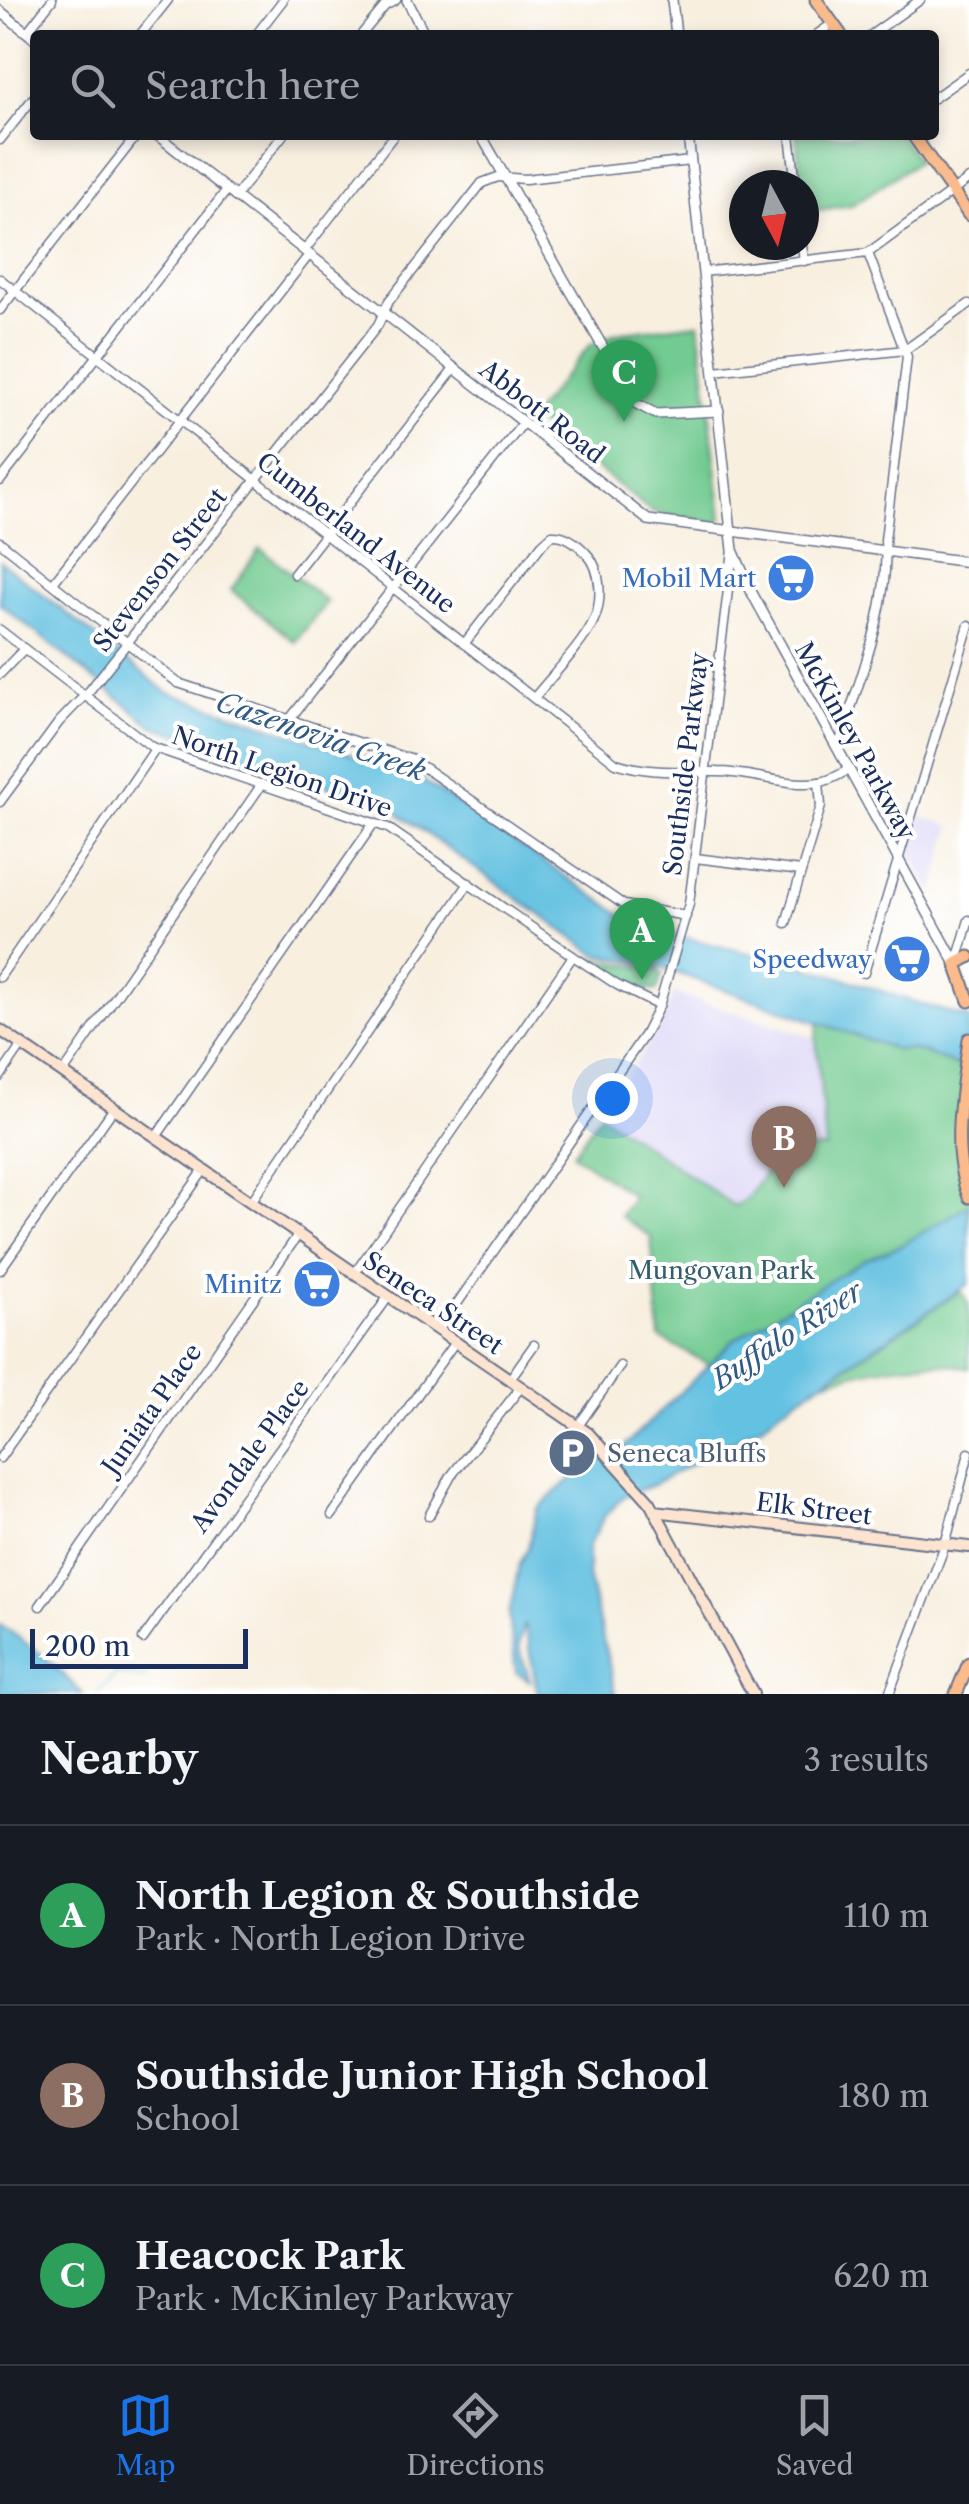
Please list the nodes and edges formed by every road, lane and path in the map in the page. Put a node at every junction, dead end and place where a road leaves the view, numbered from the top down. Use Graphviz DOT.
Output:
graph roads {
  1 [pos="52,0"];
  2 [pos="168,0"];
  3 [pos="283,0"];
  4 [pos="396,0"];
  5 [pos="407,0"];
  6 [pos="672,0"];
  7 [pos="816,0"];
  8 [pos="920,0"];
  9 [pos="0,11"];
  10 [pos="832,24"];
  11 [pos="34,30"];
  12 [pos="144,30"];
  13 [pos="260,30"];
  14 [pos="365,30"];
  15 [pos="423,30"];
  16 [pos="675,30"];
  17 [pos="823,30"];
  18 [pos="837,30"];
  19 [pos="878,30"];
  20 [pos="30,35"];
  21 [pos="969,72"];
  22 [pos="939,94"];
  23 [pos="30,102"];
  24 [pos="0,140"];
  25 [pos="133,140"];
  26 [pos="163,140"];
  27 [pos="174,140"];
  28 [pos="279,140"];
  29 [pos="390,140"];
  30 [pos="484,140"];
  31 [pos="689,140"];
  32 [pos="791,140"];
  33 [pos="916,140"];
  34 [pos="170,145"];
  35 [pos="691,162"];
  36 [pos="794,170"];
  37 [pos="506,178"];
  38 [pos="969,179"];
  39 [pos="952,191"];
  40 [pos="231,193"];
  41 [pos="969,214"];
  42 [pos="307,253"];
  43 [pos="868,254"];
  44 [pos="819,259"];
  45 [pos="804,260"];
  46 [pos="703,272"];
  47 [pos="0,279"];
  48 [pos="15,291"];
  49 [pos="969,304"];
  50 [pos="0,310"];
  51 [pos="382,313"];
  52 [pos="905,350"];
  53 [pos="98,356"];
  54 [pos="454,369"];
  55 [pos="714,371"];
  56 [pos="719,411"];
  57 [pos="180,420"];
  58 [pos="523,423"];
  59 [pos="256,480"];
  60 [pos="0,481"];
  61 [pos="731,532"];
  62 [pos="326,534"];
  63 [pos="0,542"];
  64 [pos="734,550"];
  65 [pos="886,551"];
  66 [pos="969,562"];
  67 [pos="294,574"];
  68 [pos="52,584"];
  69 [pos="393,588"];
  70 [pos="969,625"];
  71 [pos="0,630"];
  72 [pos="464,644"];
  73 [pos="126,645"];
  74 [pos="24,649"];
  75 [pos="0,674"];
  76 [pos="88,693"];
  77 [pos="534,698"];
  78 [pos="290,720"];
  79 [pos="156,748"];
  80 [pos="837,750"];
  81 [pos="848,770"];
  82 [pos="705,773"];
  83 [pos="819,782"];
  84 [pos="262,784"];
  85 [pos="0,802"];
  86 [pos="374,823"];
  87 [pos="695,858"];
  88 [pos="898,859"];
  89 [pos="801,871"];
  90 [pos="469,884"];
  91 [pos="686,916"];
  92 [pos="969,920"];
  93 [pos="786,922"];
  94 [pos="573,956"];
  95 [pos="969,957"];
  96 [pos="956,964"];
  97 [pos="864,972"];
  98 [pos="0,978"];
  99 [pos="969,1001"];
  100 [pos="659,1006"];
  101 [pos="0,1030"];
  102 [pos="969,1039"];
  103 [pos="22,1045"];
  104 [pos="64,1074"];
  105 [pos="0,1076"];
  106 [pos="114,1108"];
  107 [pos="156,1137"];
  108 [pos="204,1170"];
  109 [pos="969,1197"];
  110 [pos="251,1202"];
  111 [pos="298,1235"];
  112 [pos="0,1270"];
  113 [pos="355,1274"];
  114 [pos="388,1296"];
  115 [pos="438,1331"];
  116 [pos="455,1342"];
  117 [pos="534,1345"];
  118 [pos="620,1366"];
  119 [pos="510,1379"];
  120 [pos="520,1387"];
  121 [pos="578,1426"];
  122 [pos="969,1452"];
  123 [pos="0,1458"];
  124 [pos="652,1506"];
  125 [pos="332,1515"];
  126 [pos="430,1516"];
  127 [pos="946,1544"];
  128 [pos="969,1547"];
  129 [pos="40,1606"];
  130 [pos="143,1640"];
  131 [pos="969,1663"];
  132 [pos="750,1693"];
  133 [pos="889,1694"];
  134 [pos="956,1694"];
  1 -- 11 [label="street"];
  2 -- 12 [label="street"];
  3 -- 13 [label="street"];
  4 -- 14 [label="street"];
  5 -- 15 [label="street"];
  6 -- 16 [label="street"];
  7 -- 10 [label="main road"];
  8 -- 19 [label="street"];
  9 -- 20 [label="street"];
  10 -- 17 [label="street"];
  10 -- 18 [label="main road"];
  21 -- 22 [label="street"];
  23 -- 24 [label="street"];
  25 -- 48 [label="street"];
  26 -- 34 [label="street, Abbott Road"];
  27 -- 34 [label="street"];
  28 -- 40 [label="street"];
  29 -- 42 [label="street"];
  30 -- 37 [label="street"];
  31 -- 35 [label="street"];
  32 -- 36 [label="street"];
  33 -- 39 [label="main road"];
  34 -- 40 [label="street, Abbott Road"];
  35 -- 37 [label="street"];
  35 -- 46 [label="street"];
  37 -- 51 [label="street, Stevenson Street"];
  37 -- 56 [label="street"];
  38 -- 39 [label="street"];
  39 -- 41 [label="main road"];
  39 -- 43 [label="street"];
  40 -- 42 [label="street, Abbott Road"];
  40 -- 53 [label="street"];
  42 -- 51 [label="street, Abbott Road"];
  42 -- 57 [label="street"];
  43 -- 44 [label="street"];
  43 -- 52 [label="street"];
  45 -- 46 [label="street"];
  46 -- 55 [label="street"];
  47 -- 48 [label="street, Cumberland Avenue"];
  48 -- 50 [label="street"];
  48 -- 53 [label="street, Cumberland Avenue"];
  49 -- 52 [label="street"];
  51 -- 54 [label="street, Abbott Road"];
  51 -- 59 [label="street, Stevenson Street"];
  52 -- 55 [label="street"];
  52 -- 65 [label="street"];
  53 -- 57 [label="street, Cumberland Avenue"];
  53 -- 60 [label="street"];
  54 -- 58 [label="street, Abbott Road"];
  54 -- 62 [label="street"];
  55 -- 56 [label="street"];
  56 -- 61 [label="street"];
  57 -- 59 [label="street, Cumberland Avenue"];
  57 -- 68 [label="street"];
  58 -- 61 [label="street, Abbott Road"];
  58 -- 69 [label="street"];
  59 -- 62 [label="street, Cumberland Avenue"];
  59 -- 73 [label="street, Stevenson Street"];
  61 -- 64 [label="street, McKinley Parkway"];
  61 -- 65 [label="street, Abbott Road"];
  62 -- 67 [label="street"];
  62 -- 69 [label="street, Cumberland Avenue"];
  63 -- 68 [label="street"];
  64 -- 80 [label="street, McKinley Parkway"];
  64 -- 82 [label="street, Southside Parkway"];
  65 -- 66 [label="street, Abbott Road"];
  65 -- 80 [label="street"];
  68 -- 73 [label="street"];
  69 -- 72 [label="street, Cumberland Avenue"];
  69 -- 78 [label="street"];
  70 -- 88 [label="street"];
  71 -- 74 [label="street, North Legion Drive"];
  72 -- 77 [label="street, Cumberland Avenue"];
  72 -- 77 [label="street"];
  73 -- 76 [label="street, Stevenson Street"];
  73 -- 78 [label="street"];
  74 -- 75 [label="street"];
  74 -- 76 [label="street, North Legion Drive"];
  76 -- 79 [label="street, North Legion Drive"];
  76 -- 85 [label="street, Stevenson Street"];
  77 -- 82 [label="street, Cumberland Avenue"];
  78 -- 91 [label="street"];
  79 -- 84 [label="street, North Legion Drive"];
  79 -- 98 [label="street"];
  80 -- 81 [label="street, McKinley Parkway"];
  81 -- 83 [label="street"];
  81 -- 88 [label="street, McKinley Parkway"];
  82 -- 83 [label="street, Cumberland Avenue"];
  82 -- 87 [label="street, Southside Parkway"];
  83 -- 89 [label="street"];
  84 -- 86 [label="street, North Legion Drive"];
  84 -- 104 [label="street"];
  86 -- 90 [label="street, North Legion Drive"];
  86 -- 107 [label="street"];
  87 -- 89 [label="street"];
  87 -- 91 [label="street, Southside Parkway"];
  88 -- 96 [label="street, McKinley Parkway"];
  88 -- 97 [label="street"];
  89 -- 93 [label="street"];
  90 -- 94 [label="street, North Legion Drive"];
  90 -- 110 [label="street"];
  91 -- 100 [label="street, Southside Parkway"];
  92 -- 96 [label="street"];
  94 -- 100 [label="street, North Legion Drive"];
  94 -- 113 [label="street"];
  95 -- 96 [label="main road"];
  96 -- 99 [label="main road"];
  100 -- 115 [label="street, Southside Parkway"];
  101 -- 103 [label="main road, Seneca Street"];
  102 -- 109 [label="main road"];
  103 -- 104 [label="main road, Seneca Street"];
  103 -- 105 [label="street"];
  104 -- 106 [label="main road, Seneca Street"];
  106 -- 107 [label="main road, Seneca Street"];
  106 -- 112 [label="street"];
  107 -- 108 [label="main road, Seneca Street"];
  108 -- 110 [label="main road, Seneca Street"];
  108 -- 123 [label="street"];
  110 -- 111 [label="main road, Seneca Street"];
  111 -- 113 [label="main road, Seneca Street"];
  111 -- 129 [label="street, Juniata Place"];
  113 -- 114 [label="main road, Seneca Street"];
  114 -- 115 [label="main road, Seneca Street"];
  114 -- 130 [label="street, Avondale Place"];
  115 -- 116 [label="main road, Seneca Street"];
  116 -- 119 [label="main road, Seneca Street"];
  116 -- 125 [label="street"];
  117 -- 119 [label="street"];
  118 -- 121 [label="street"];
  119 -- 120 [label="main road, Seneca Street"];
  120 -- 121 [label="main road, Seneca Street"];
  120 -- 126 [label="street"];
  121 -- 124 [label="main road, Seneca Street"];
  122 -- 127 [label="street"];
  124 -- 127 [label="main road, Elk Street"];
  124 -- 132 [label="main road, Seneca Street"];
  127 -- 128 [label="main road, Elk Street"];
  127 -- 133 [label="street"];
  131 -- 134 [label="main road"];
}
